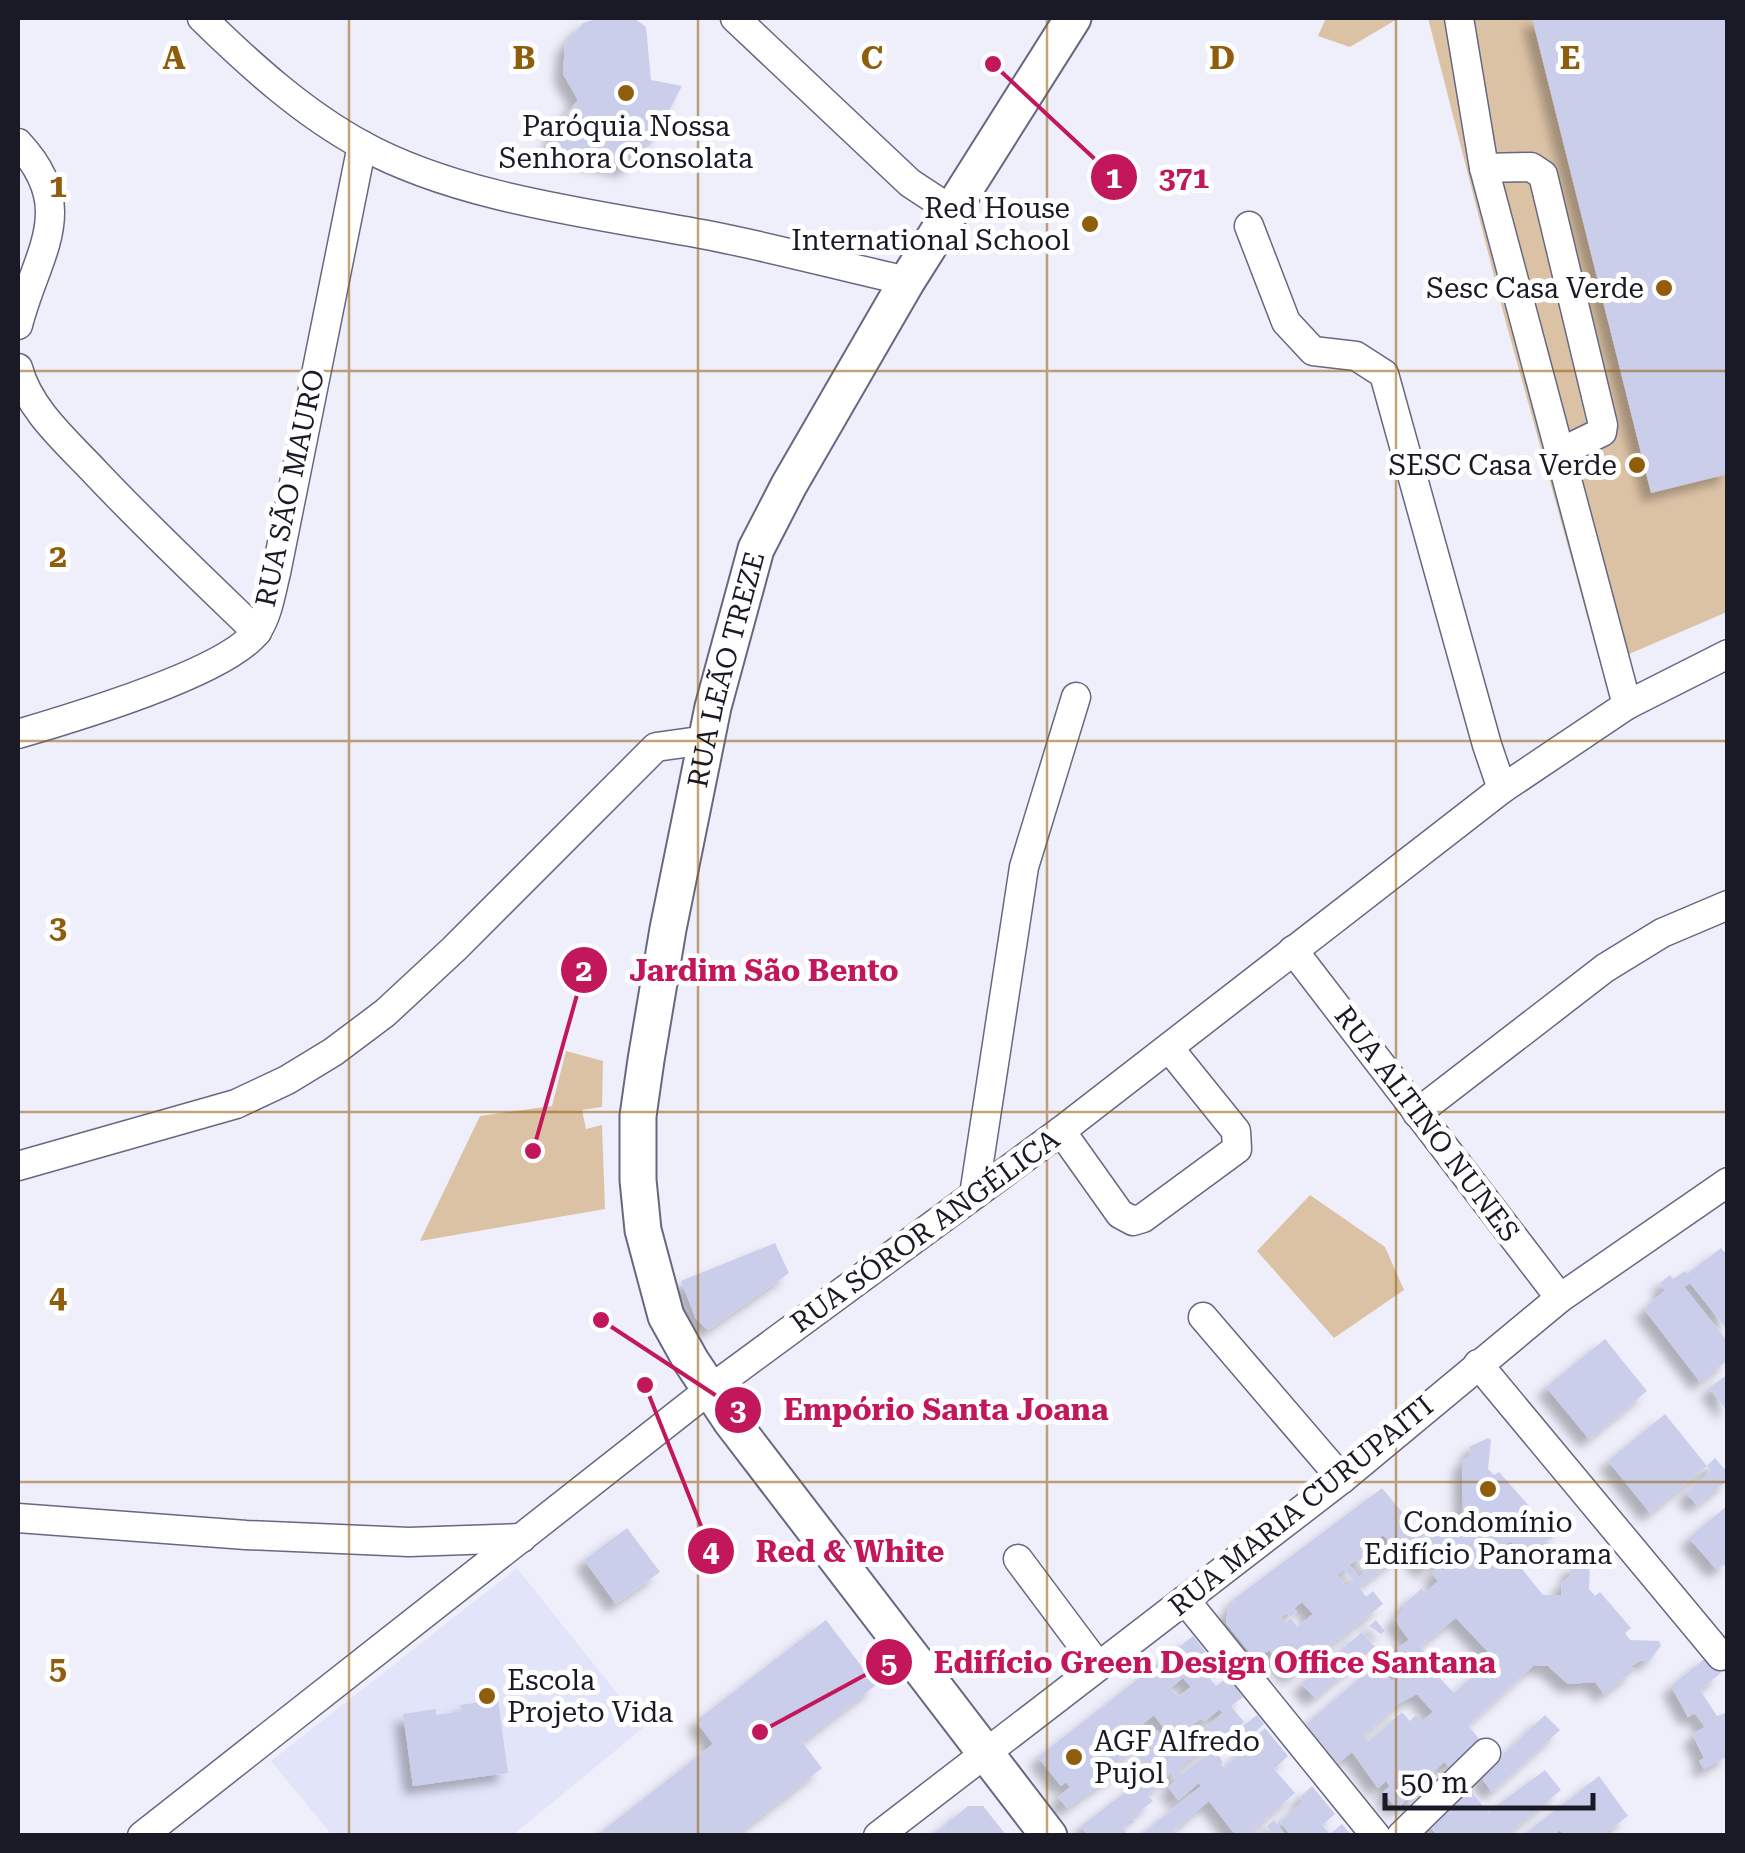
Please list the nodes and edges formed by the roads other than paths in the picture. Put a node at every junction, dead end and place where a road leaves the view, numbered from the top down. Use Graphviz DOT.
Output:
graph roads {
  1 [pos="202,18"];
  2 [pos="735,18"];
  3 [pos="1073,18"];
  4 [pos="1458,18"];
  5 [pos="18,143"];
  6 [pos="362,145"];
  7 [pos="1484,168"];
  8 [pos="951,210"];
  9 [pos="1249,226"];
  10 [pos="907,281"];
  11 [pos="18,325"];
  12 [pos="18,368"];
  13 [pos="1559,453"];
  14 [pos="256,632"];
  15 [pos="1728,654"];
  16 [pos="1076,697"];
  17 [pos="1628,705"];
  18 [pos="18,734"];
  19 [pos="706,740"];
  20 [pos="1502,789"];
  21 [pos="1728,905"];
  22 [pos="1294,950"];
  23 [pos="1168,1048"];
  24 [pos="1417,1113"];
  25 [pos="1061,1131"];
  26 [pos="18,1166"];
  27 [pos="1728,1182"];
  28 [pos="974,1195"];
  29 [pos="1560,1298"];
  30 [pos="1203,1317"];
  31 [pos="1478,1364"];
  32 [pos="709,1390"];
  33 [pos="1342,1479"];
  34 [pos="18,1518"];
  35 [pos="522,1538"];
  36 [pos="1018,1560"];
  37 [pos="1185,1600"];
  38 [pos="1721,1656"];
  39 [pos="1098,1666"];
  40 [pos="1486,1752"];
  41 [pos="985,1753"];
  42 [pos="1406,1834"];
  43 [pos="142,1836"];
  44 [pos="878,1836"];
  45 [pos="1049,1836"];
  46 [pos="1376,1836"];
  1 -- 6 [label="street"];
  2 -- 8 [label="street"];
  3 -- 8 [label="main road, RUA LEÃO TREZE"];
  4 -- 7 [label="street"];
  5 -- 11 [label="street"];
  6 -- 10 [label="street"];
  6 -- 14 [label="street, RUA SÃO MAURO"];
  7 -- 13 [label="street"];
  7 -- 13 [label="street"];
  8 -- 10 [label="main road, RUA LEÃO TREZE"];
  9 -- 20 [label="street"];
  10 -- 19 [label="main road, RUA LEÃO TREZE"];
  12 -- 14 [label="street"];
  13 -- 17 [label="street"];
  14 -- 18 [label="street, RUA SÃO MAURO"];
  15 -- 17 [label="street, RUA SÓROR ANGÉLICA"];
  16 -- 28 [label="street"];
  17 -- 20 [label="street, RUA SÓROR ANGÉLICA"];
  19 -- 26 [label="street"];
  19 -- 32 [label="main road, RUA LEÃO TREZE"];
  20 -- 22 [label="street, RUA SÓROR ANGÉLICA"];
  21 -- 24 [label="street"];
  22 -- 23 [label="street, RUA SÓROR ANGÉLICA"];
  22 -- 24 [label="street, RUA ALTINO NUNES"];
  23 -- 25 [label="street, RUA SÓROR ANGÉLICA"];
  23 -- 25 [label="street"];
  24 -- 29 [label="street, RUA ALTINO NUNES"];
  25 -- 28 [label="street, RUA SÓROR ANGÉLICA"];
  27 -- 29 [label="street, RUA MARIA CURUPAITI"];
  28 -- 32 [label="street, RUA SÓROR ANGÉLICA"];
  29 -- 31 [label="street, RUA MARIA CURUPAITI"];
  30 -- 33 [label="street"];
  31 -- 33 [label="street, RUA MARIA CURUPAITI"];
  31 -- 38 [label="street"];
  32 -- 35 [label="street, RUA SÓROR ANGÉLICA"];
  32 -- 41 [label="main road, RUA LEÃO TREZE"];
  33 -- 37 [label="street, RUA MARIA CURUPAITI"];
  34 -- 35 [label="street"];
  35 -- 43 [label="street, RUA SÓROR ANGÉLICA"];
  36 -- 39 [label="street"];
  37 -- 39 [label="street, RUA MARIA CURUPAITI"];
  37 -- 46 [label="street"];
  39 -- 41 [label="street, RUA MARIA CURUPAITI"];
  40 -- 42 [label="street"];
  41 -- 44 [label="street, RUA MARIA CURUPAITI"];
  41 -- 45 [label="main road, RUA LEÃO TREZE"];
}
